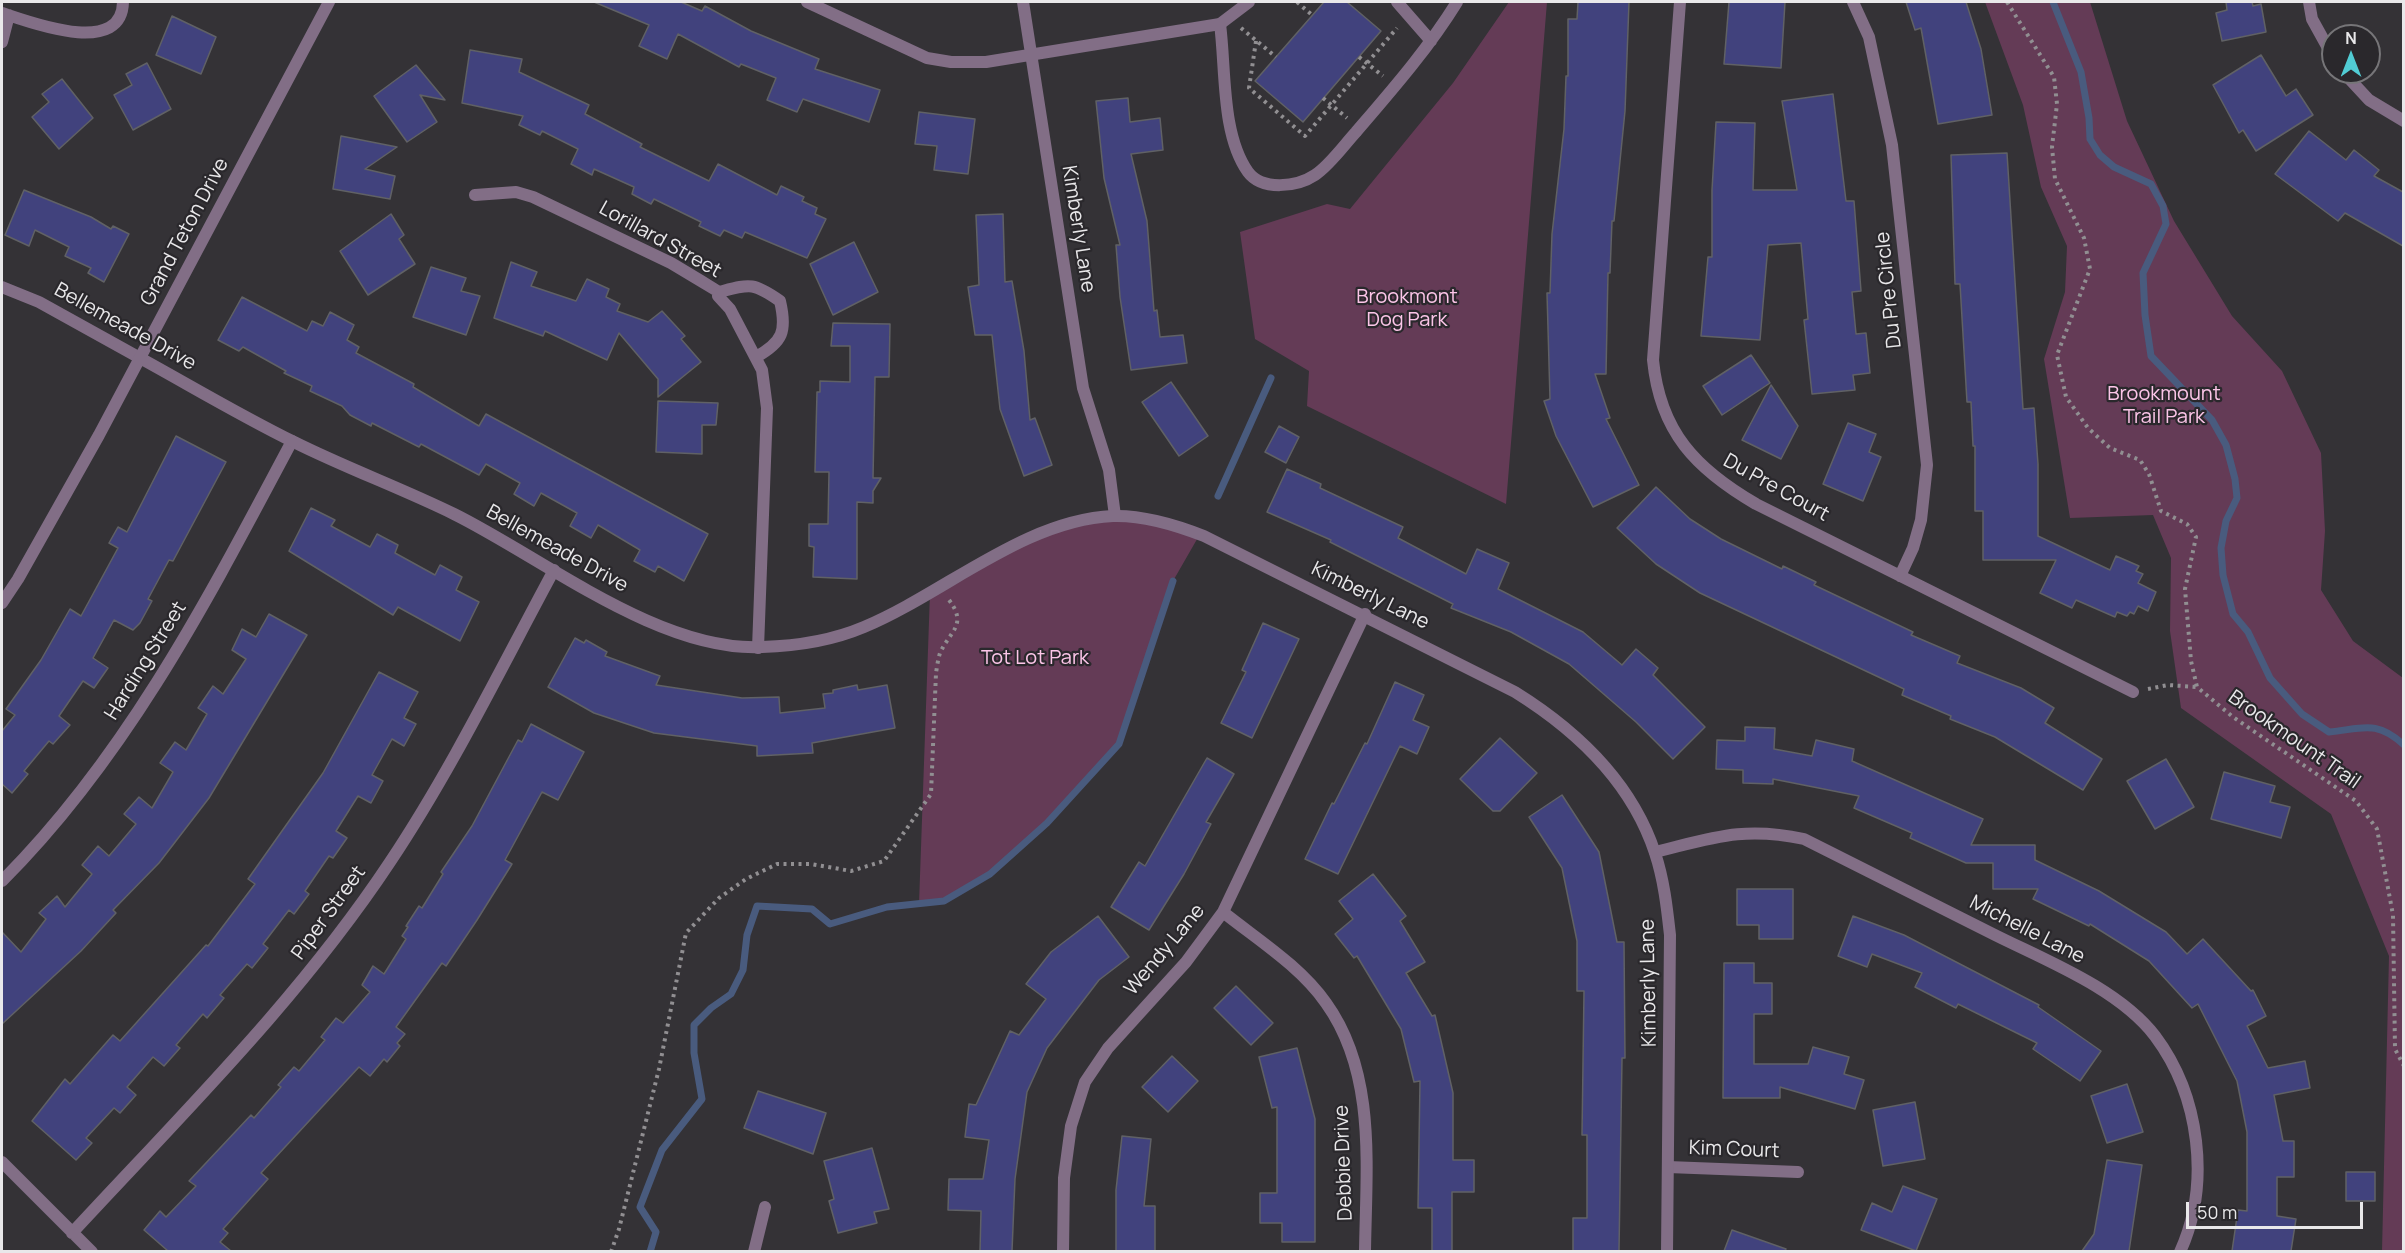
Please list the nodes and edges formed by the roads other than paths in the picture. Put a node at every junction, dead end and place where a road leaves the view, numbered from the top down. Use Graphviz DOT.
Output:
graph roads {
  1 [pos="123,2"];
  2 [pos="328,2"];
  3 [pos="807,2"];
  4 [pos="1023,2"];
  5 [pos="1249,2"];
  6 [pos="1397,2"];
  7 [pos="1457,2"];
  8 [pos="1680,2"];
  9 [pos="1853,2"];
  10 [pos="2309,2"];
  11 [pos="5,14"];
  12 [pos="1220,24"];
  13 [pos="2321,35"];
  14 [pos="1431,41"];
  15 [pos="2,42"];
  16 [pos="1031,54"];
  17 [pos="2354,84"];
  18 [pos="2403,121"];
  19 [pos="475,195"];
  20 [pos="2,287"];
  21 [pos="719,292"];
  22 [pos="756,357"];
  23 [pos="140,358"];
  24 [pos="291,441"];
  25 [pos="1115,516"];
  26 [pos="554,570"];
  27 [pos="1900,576"];
  28 [pos="2,603"];
  29 [pos="1365,614"];
  30 [pos="758,648"];
  31 [pos="2133,692"];
  32 [pos="1655,852"];
  33 [pos="2,881"];
  34 [pos="1223,912"];
  35 [pos="2,1162"];
  36 [pos="1668,1167"];
  37 [pos="1798,1172"];
  38 [pos="765,1206"];
  39 [pos="72,1233"];
  40 [pos="92,1251"];
  41 [pos="754,1251"];
  42 [pos="1063,1251"];
  43 [pos="1365,1251"];
  44 [pos="1667,1251"];
  45 [pos="2180,1251"];
  1 -- 11 [label="street"];
  2 -- 23 [label="street, Grand Teton Drive"];
  3 -- 16 [label="street"];
  4 -- 16 [label="street, Kimberly Lane"];
  5 -- 12 [label="street"];
  6 -- 14 [label="street"];
  7 -- 14 [label="street"];
  8 -- 27 [label="street, Du Pre Court"];
  9 -- 27 [label="street, Du Pre Circle"];
  10 -- 13 [label="street"];
  11 -- 15 [label="street"];
  12 -- 14 [label="street"];
  12 -- 16 [label="street"];
  16 -- 25 [label="street, Kimberly Lane"];
  17 -- 18 [label="street"];
  19 -- 21 [label="street, Lorillard Street"];
  20 -- 23 [label="street, Bellemeade Drive"];
  21 -- 22 [label="street, Lorillard Street"];
  21 -- 22 [label="street"];
  22 -- 30 [label="street, Lorillard Street"];
  23 -- 24 [label="street, Bellemeade Drive"];
  23 -- 28 [label="street, Grand Teton Drive"];
  24 -- 26 [label="street, Bellemeade Drive"];
  24 -- 33 [label="street, Harding Street"];
  25 -- 29 [label="street, Kimberly Lane"];
  25 -- 30 [label="street, Bellemeade Drive"];
  26 -- 30 [label="street, Bellemeade Drive"];
  26 -- 39 [label="street, Piper Street"];
  27 -- 31 [label="street, Du Pre Court"];
  29 -- 32 [label="street, Kimberly Lane"];
  29 -- 34 [label="street, Wendy Lane"];
  32 -- 36 [label="street, Kimberly Lane"];
  32 -- 45 [label="street, Michelle Lane"];
  34 -- 42 [label="street, Wendy Lane"];
  34 -- 43 [label="street, Debbie Drive"];
  35 -- 39 [label="street"];
  36 -- 37 [label="street, Kim Court"];
  36 -- 44 [label="street, Kimberly Lane"];
  38 -- 41 [label="street"];
  39 -- 40 [label="street"];
}
